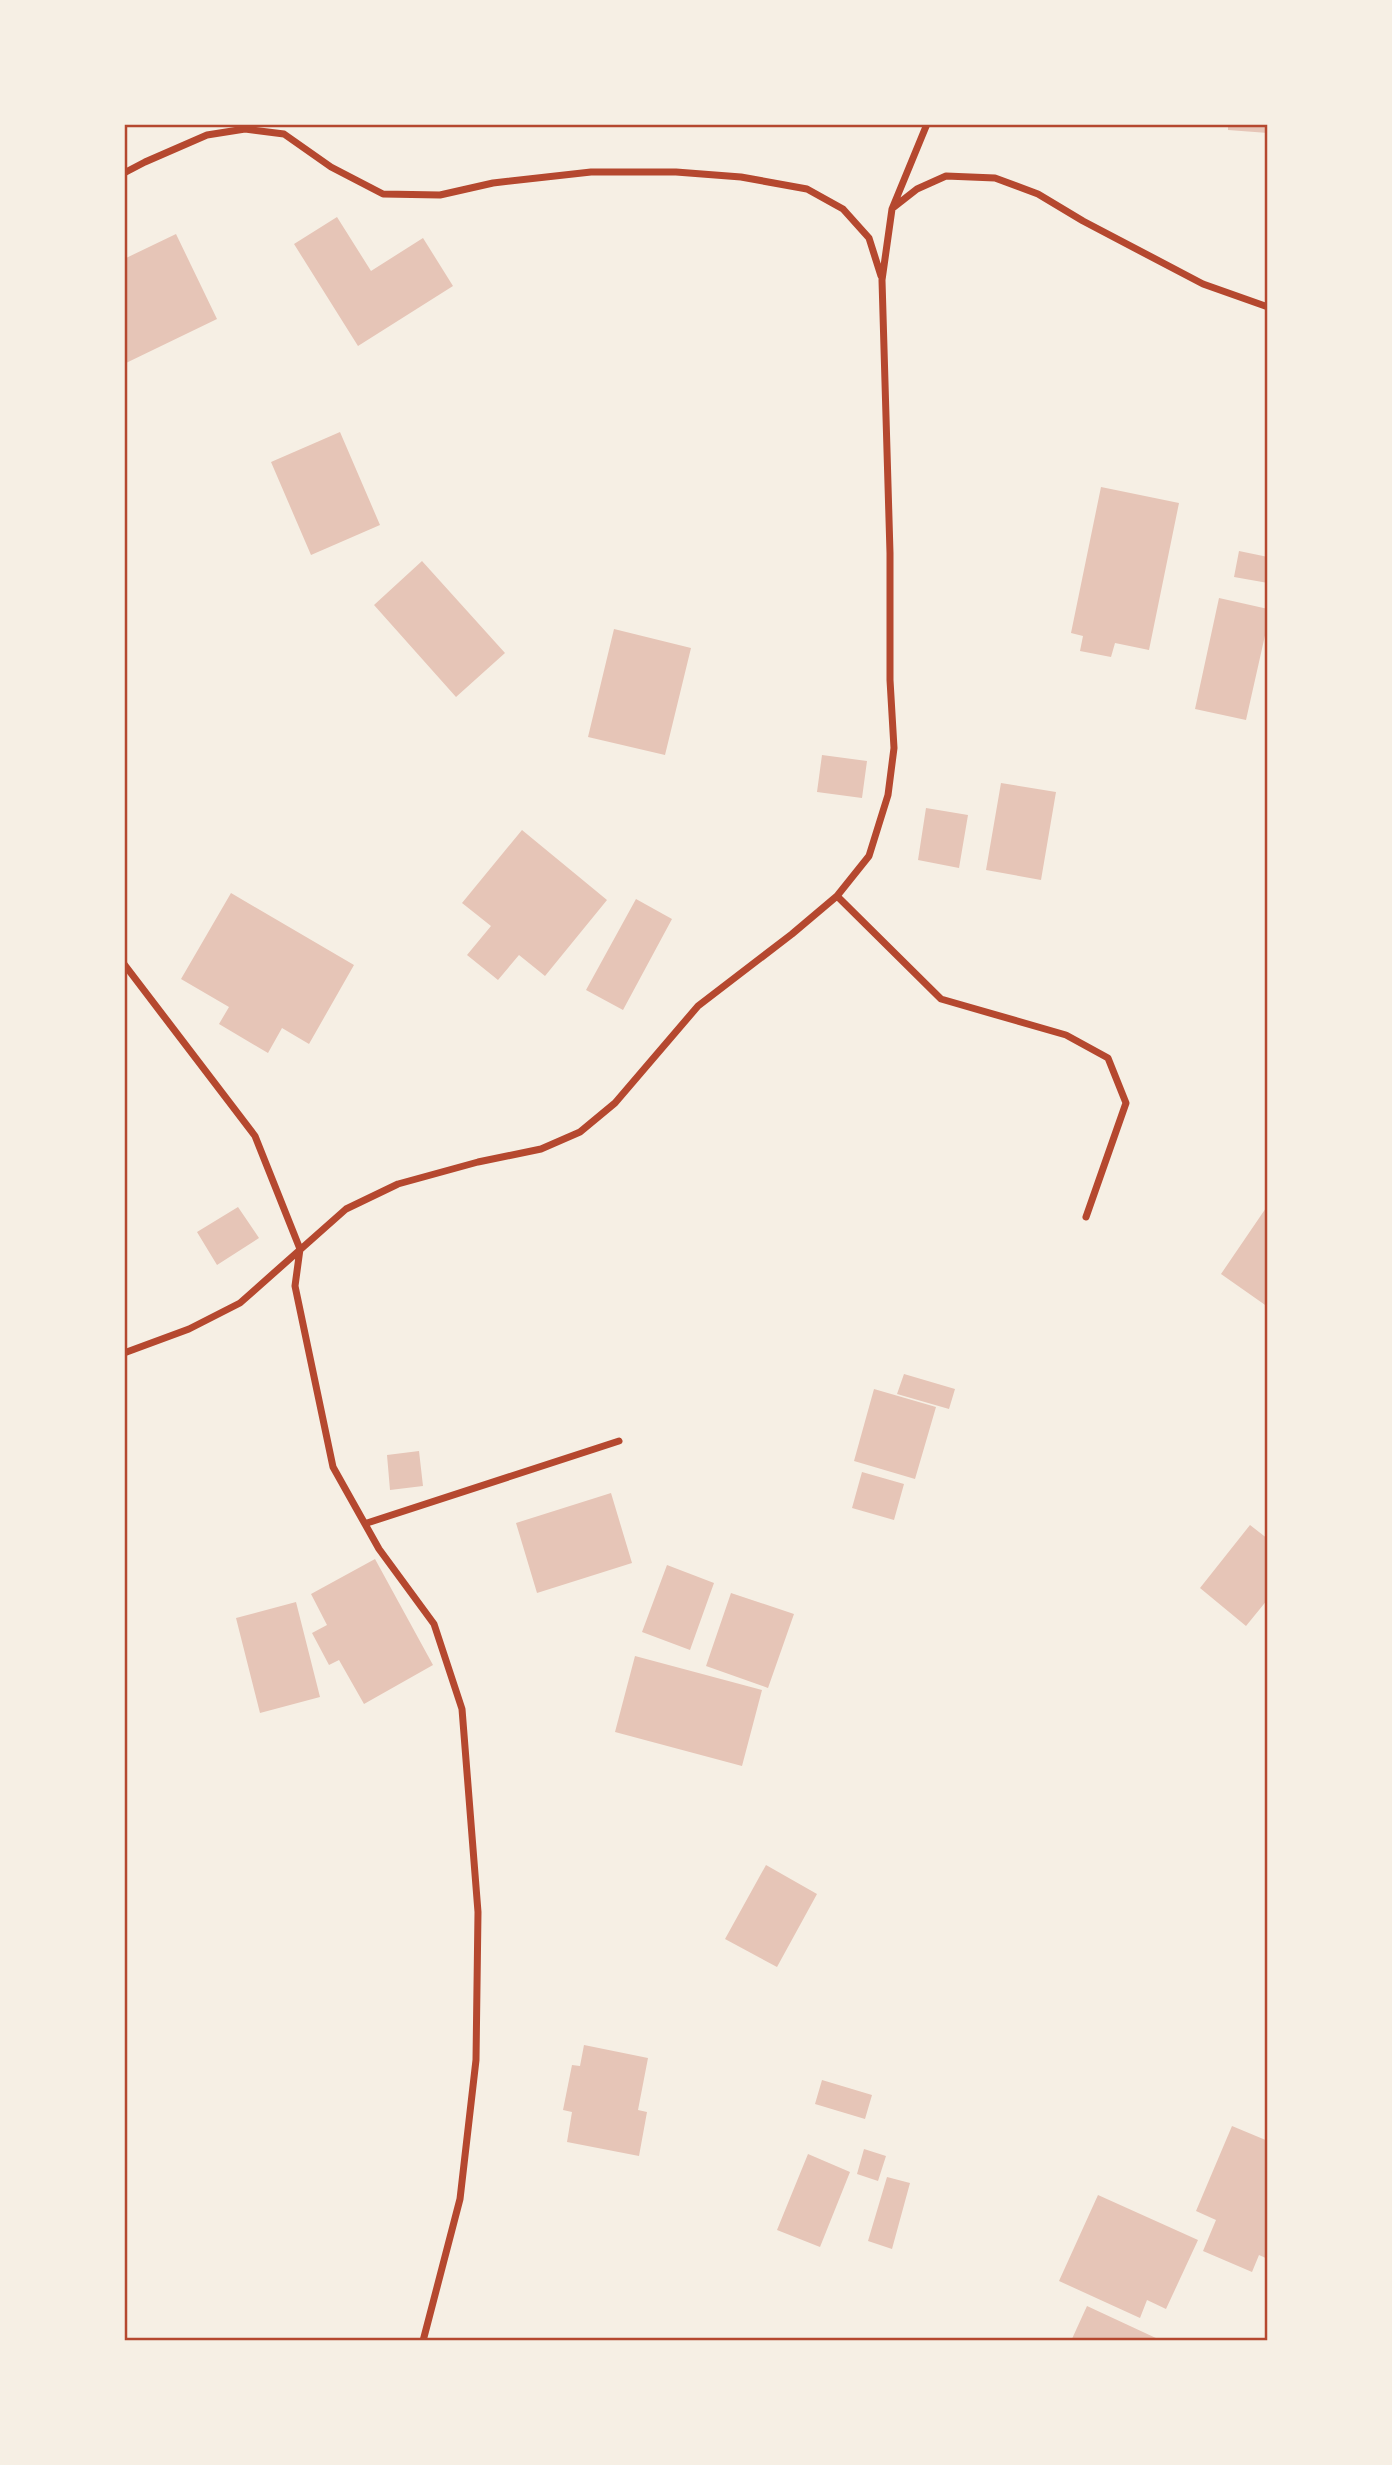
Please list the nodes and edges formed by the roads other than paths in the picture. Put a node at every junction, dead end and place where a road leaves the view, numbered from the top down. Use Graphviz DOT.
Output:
graph roads {
  1 [pos="928,124"];
  2 [pos="124,173"];
  3 [pos="892,209"];
  4 [pos="882,280"];
  5 [pos="1268,307"];
  6 [pos="836,897"];
  7 [pos="124,964"];
  8 [pos="1086,1217"];
  9 [pos="300,1249"];
  10 [pos="124,1353"];
  11 [pos="619,1441"];
  12 [pos="367,1523"];
  13 [pos="423,2341"];
  1 -- 3 [label="street"];
  2 -- 4 [label="street"];
  3 -- 4 [label="street"];
  3 -- 5 [label="street"];
  4 -- 6 [label="street"];
  6 -- 8 [label="street"];
  6 -- 9 [label="street"];
  7 -- 9 [label="street"];
  9 -- 10 [label="street"];
  9 -- 12 [label="street"];
  11 -- 12 [label="street"];
  12 -- 13 [label="street"];
}
